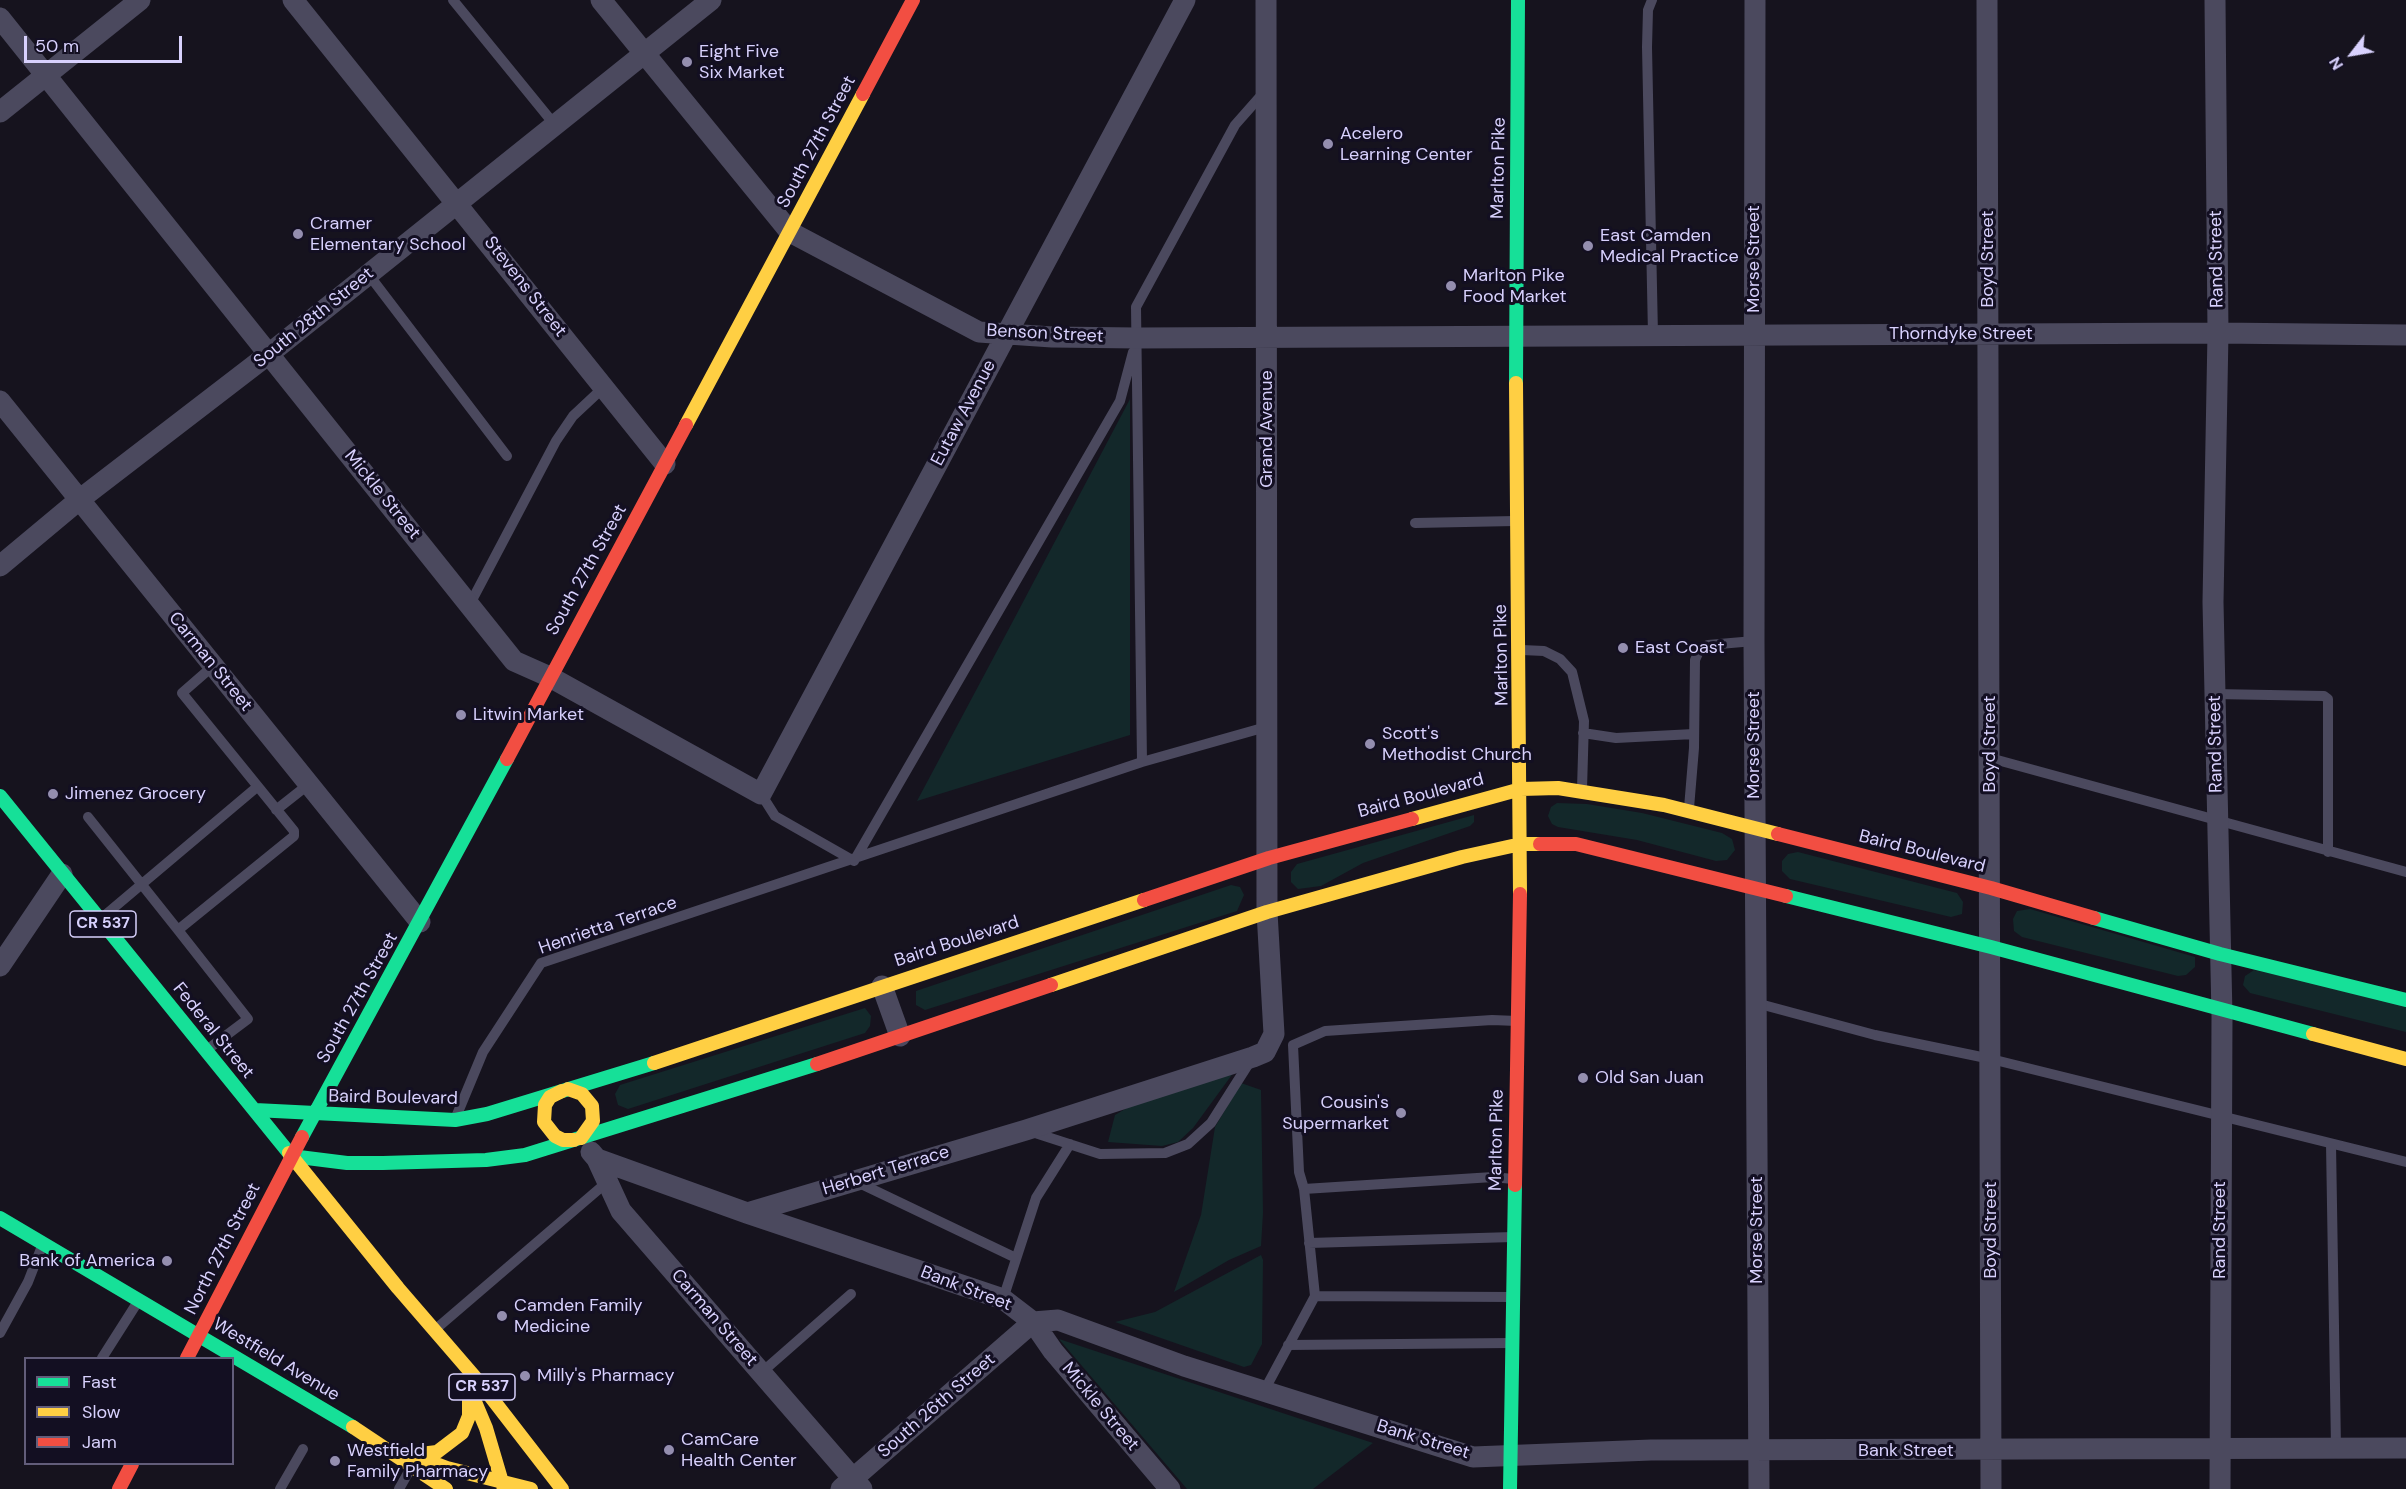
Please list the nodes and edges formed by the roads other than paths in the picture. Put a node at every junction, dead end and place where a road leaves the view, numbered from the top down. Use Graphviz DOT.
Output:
graph roads {
  1 [pos="140,0"];
  2 [pos="293,0"];
  3 [pos="453,0"];
  4 [pos="601,0"];
  5 [pos="711,0"];
  6 [pos="912,0"];
  7 [pos="1185,0"];
  8 [pos="1266,0"];
  9 [pos="1518,0"];
  10 [pos="1652,0"];
  11 [pos="1755,0"];
  12 [pos="1987,0"];
  13 [pos="2215,0"];
  14 [pos="0,18"];
  15 [pos="644,54"];
  16 [pos="46,75"];
  17 [pos="1267,87"];
  18 [pos="0,112"];
  19 [pos="554,124"];
  20 [pos="458,203"];
  21 [pos="790,232"];
  22 [pos="369,275"];
  23 [pos="2218,333"];
  24 [pos="1005,334"];
  25 [pos="1754,334"];
  26 [pos="1988,334"];
  27 [pos="1515,335"];
  28 [pos="1653,335"];
  29 [pos="2406,335"];
  30 [pos="1267,337"];
  31 [pos="1137,338"];
  32 [pos="269,354"];
  33 [pos="604,387"];
  34 [pos="0,401"];
  35 [pos="507,456"];
  36 [pos="665,464"];
  37 [pos="79,500"];
  38 [pos="1518,521"];
  39 [pos="1415,523"];
  40 [pos="0,566"];
  41 [pos="470,604"];
  42 [pos="1754,641"];
  43 [pos="1520,650"];
  44 [pos="213,666"];
  45 [pos="550,677"];
  46 [pos="2215,694"];
  47 [pos="1266,727"];
  48 [pos="1583,733"];
  49 [pos="1694,734"];
  50 [pos="1990,758"];
  51 [pos="1142,762"];
  52 [pos="309,784"];
  53 [pos="257,787"];
  54 [pos="1521,789"];
  55 [pos="1582,792"];
  56 [pos="761,794"];
  57 [pos="0,796"];
  58 [pos="276,810"];
  59 [pos="1689,811"];
  60 [pos="88,817"];
  61 [pos="2217,822"];
  62 [pos="1755,828"];
  63 [pos="1521,844"];
  64 [pos="2328,852"];
  65 [pos="1269,858"];
  66 [pos="854,861"];
  67 [pos="2406,872"];
  68 [pos="62,874"];
  69 [pos="142,884"];
  70 [pos="1755,888"];
  71 [pos="1991,888"];
  72 [pos="1268,912"];
  73 [pos="100,920"];
  74 [pos="420,922"];
  75 [pos="178,930"];
  76 [pos="1991,947"];
  77 [pos="2220,954"];
  78 [pos="0,966"];
  79 [pos="882,986"];
  80 [pos="2406,1000"];
  81 [pos="1756,1003"];
  82 [pos="2221,1007"];
  83 [pos="1517,1021"];
  84 [pos="900,1036"];
  85 [pos="206,1052"];
  86 [pos="1253,1057"];
  87 [pos="1991,1059"];
  88 [pos="2406,1059"];
  89 [pos="565,1090"];
  90 [pos="255,1110"];
  91 [pos="314,1114"];
  92 [pos="2221,1117"];
  93 [pos="455,1120"];
  94 [pos="1026,1130"];
  95 [pos="578,1139"];
  96 [pos="1070,1144"];
  97 [pos="2331,1144"];
  98 [pos="291,1156"];
  99 [pos="597,1159"];
  100 [pos="2406,1162"];
  101 [pos="1515,1179"];
  102 [pos="855,1181"];
  103 [pos="606,1183"];
  104 [pos="1304,1189"];
  105 [pos="747,1213"];
  106 [pos="0,1218"];
  107 [pos="1514,1237"];
  108 [pos="1309,1243"];
  109 [pos="44,1244"];
  110 [pos="1016,1258"];
  111 [pos="398,1288"];
  112 [pos="851,1294"];
  113 [pos="1315,1296"];
  114 [pos="1512,1297"];
  115 [pos="1003,1299"];
  116 [pos="139,1300"];
  117 [pos="1033,1322"];
  118 [pos="434,1330"];
  119 [pos="0,1333"];
  120 [pos="199,1336"];
  121 [pos="1512,1343"];
  122 [pos="1288,1345"];
  123 [pos="103,1357"];
  124 [pos="188,1357"];
  125 [pos="761,1373"];
  126 [pos="469,1390"];
  127 [pos="1264,1391"];
  128 [pos="2219,1448"];
  129 [pos="2336,1448"];
  130 [pos="2406,1448"];
  131 [pos="303,1449"];
  132 [pos="1759,1450"];
  133 [pos="1992,1451"];
  134 [pos="1509,1455"];
  135 [pos="412,1460"];
  136 [pos="131,1465"];
  137 [pos="503,1485"];
  138 [pos="1506,1485"];
  139 [pos="852,1486"];
  140 [pos="119,1489"];
  141 [pos="280,1489"];
  142 [pos="399,1489"];
  143 [pos="446,1489"];
  144 [pos="531,1489"];
  145 [pos="562,1489"];
  146 [pos="1170,1489"];
  147 [pos="1759,1489"];
  148 [pos="1991,1489"];
  149 [pos="2220,1489"];
  1 -- 16 [label="street"];
  2 -- 20 [label="street, Stevens Street"];
  3 -- 19 [label="lane"];
  4 -- 15 [label="street, Benson Street"];
  5 -- 15 [label="street, South 28th Street"];
  6 -- 21 [label="main road, South 27th Street"];
  7 -- 24 [label="street, Eutaw Avenue"];
  8 -- 17 [label="street, Grand Avenue"];
  9 -- 27 [label="main road, Marlton Pike"];
  10 -- 28 [label="lane"];
  11 -- 25 [label="street, Morse Street"];
  12 -- 26 [label="street, Boyd Street"];
  13 -- 23 [label="street, Rand Street"];
  14 -- 16 [label="street, Mickle Street"];
  15 -- 19 [label="street, South 28th Street"];
  15 -- 21 [label="street, Benson Street"];
  16 -- 18 [label="street"];
  16 -- 32 [label="street, Mickle Street"];
  17 -- 30 [label="street, Grand Avenue"];
  17 -- 31 [label="lane"];
  19 -- 20 [label="street, South 28th Street"];
  20 -- 22 [label="street, South 28th Street"];
  20 -- 33 [label="street, Stevens Street"];
  21 -- 24 [label="street, Benson Street"];
  21 -- 36 [label="main road, South 27th Street"];
  22 -- 32 [label="street, South 28th Street"];
  22 -- 35 [label="lane"];
  23 -- 26 [label="street, Thorndyke Street"];
  23 -- 29 [label="street, Thorndyke Street"];
  23 -- 46 [label="street, Rand Street"];
  24 -- 31 [label="street, Benson Street"];
  24 -- 56 [label="street, Eutaw Avenue"];
  25 -- 26 [label="street, Thorndyke Street"];
  25 -- 28 [label="street, Thorndyke Street"];
  25 -- 42 [label="street, Morse Street"];
  26 -- 50 [label="street, Boyd Street"];
  27 -- 28 [label="street, Thorndyke Street"];
  27 -- 30 [label="street, Benson Street"];
  27 -- 38 [label="main road, Marlton Pike"];
  30 -- 31 [label="street, Benson Street"];
  30 -- 47 [label="street, Grand Avenue"];
  31 -- 51 [label="lane"];
  31 -- 66 [label="lane"];
  32 -- 37 [label="street, South 28th Street"];
  32 -- 41 [label="street, Mickle Street"];
  33 -- 36 [label="street, Stevens Street"];
  33 -- 41 [label="lane"];
  34 -- 37 [label="street, Carman Street"];
  36 -- 45 [label="main road, South 27th Street"];
  37 -- 40 [label="street, South 28th Street"];
  37 -- 44 [label="street, Carman Street"];
  38 -- 39 [label="lane"];
  38 -- 43 [label="main road, Marlton Pike"];
  41 -- 45 [label="street, Mickle Street"];
  42 -- 49 [label="lane"];
  42 -- 62 [label="street, Morse Street"];
  43 -- 48 [label="lane"];
  43 -- 54 [label="main road, Marlton Pike"];
  44 -- 52 [label="street, Carman Street"];
  44 -- 53 [label="lane"];
  45 -- 56 [label="street, Mickle Street"];
  45 -- 74 [label="main road, South 27th Street"];
  46 -- 61 [label="street, Rand Street"];
  46 -- 64 [label="lane"];
  47 -- 51 [label="lane, Henrietta Terrace"];
  47 -- 65 [label="street, Grand Avenue"];
  48 -- 49 [label="lane"];
  48 -- 55 [label="lane"];
  49 -- 59 [label="lane"];
  50 -- 61 [label="lane"];
  50 -- 71 [label="street, Boyd Street"];
  51 -- 66 [label="lane, Henrietta Terrace"];
  52 -- 58 [label="lane"];
  52 -- 74 [label="street, Carman Street"];
  53 -- 58 [label="lane"];
  53 -- 69 [label="lane"];
  54 -- 55 [label="main road, Baird Boulevard"];
  54 -- 63 [label="main road, Marlton Pike"];
  54 -- 65 [label="main road, Baird Boulevard"];
  55 -- 59 [label="main road, Baird Boulevard"];
  56 -- 66 [label="lane, Mickle Street"];
  57 -- 68 [label="main road, Federal Street / CR 537"];
  58 -- 75 [label="lane"];
  59 -- 62 [label="main road, Baird Boulevard"];
  60 -- 69 [label="lane"];
  61 -- 64 [label="lane"];
  61 -- 77 [label="street, Rand Street"];
  62 -- 70 [label="street, Morse Street"];
  62 -- 71 [label="main road, Baird Boulevard"];
  63 -- 70 [label="main road"];
  63 -- 72 [label="main road"];
  63 -- 83 [label="main road, Marlton Pike"];
  64 -- 67 [label="lane"];
  65 -- 72 [label="street, Herbert Terrace"];
  65 -- 79 [label="main road, Baird Boulevard"];
  66 -- 93 [label="lane, Henrietta Terrace"];
  68 -- 73 [label="main road, Federal Street / CR 537"];
  68 -- 78 [label="street"];
  69 -- 73 [label="lane"];
  69 -- 75 [label="lane"];
  70 -- 76 [label="main road"];
  70 -- 81 [label="street, Morse Street"];
  71 -- 76 [label="street, Boyd Street"];
  71 -- 77 [label="main road, Baird Boulevard"];
  72 -- 84 [label="main road"];
  72 -- 86 [label="street, Herbert Terrace"];
  73 -- 85 [label="main road, Federal Street / CR 537"];
  74 -- 91 [label="main road, South 27th Street"];
  75 -- 85 [label="lane"];
  76 -- 82 [label="main road"];
  76 -- 87 [label="street, Boyd Street"];
  77 -- 80 [label="main road, Baird Boulevard"];
  77 -- 82 [label="street, Rand Street"];
  79 -- 84 [label="street"];
  79 -- 89 [label="main road, Baird Boulevard"];
  81 -- 87 [label="lane"];
  81 -- 132 [label="street, Morse Street"];
  82 -- 88 [label="main road"];
  82 -- 92 [label="street, Rand Street"];
  83 -- 101 [label="main road, Marlton Pike"];
  83 -- 104 [label="lane"];
  84 -- 95 [label="main road"];
  85 -- 90 [label="main road, Federal Street / CR 537"];
  86 -- 94 [label="street, Herbert Terrace"];
  86 -- 96 [label="lane, Herbert Terrace"];
  87 -- 92 [label="lane"];
  87 -- 133 [label="street, Boyd Street"];
  89 -- 93 [label="main road, Baird Boulevard"];
  89 -- 95 [label="main road"];
  89 -- 95 [label="main road"];
  90 -- 91 [label="main road, Baird Boulevard"];
  90 -- 98 [label="main road, Federal Street / CR 537"];
  91 -- 93 [label="main road, Baird Boulevard"];
  91 -- 98 [label="main road, South 27th Street"];
  92 -- 97 [label="lane"];
  92 -- 128 [label="street, Rand Street"];
  94 -- 96 [label="lane, Herbert Terrace"];
  94 -- 102 [label="street, Herbert Terrace"];
  95 -- 98 [label="main road"];
  95 -- 99 [label="street, Carman Street"];
  96 -- 110 [label="lane"];
  97 -- 100 [label="lane"];
  97 -- 129 [label="lane"];
  98 -- 111 [label="main road, Federal Street / CR 537"];
  98 -- 120 [label="main road, North 27th Street"];
  99 -- 103 [label="street, Carman Street"];
  99 -- 105 [label="street, Bank Street"];
  101 -- 104 [label="lane"];
  101 -- 107 [label="main road, Marlton Pike"];
  102 -- 105 [label="street, Herbert Terrace"];
  102 -- 110 [label="lane"];
  103 -- 118 [label="lane"];
  103 -- 125 [label="street, Carman Street"];
  104 -- 108 [label="lane"];
  105 -- 115 [label="street, Bank Street"];
  106 -- 109 [label="main road, Westfield Avenue"];
  107 -- 108 [label="lane"];
  107 -- 114 [label="main road, Marlton Pike"];
  108 -- 113 [label="lane"];
  109 -- 116 [label="main road, Westfield Avenue"];
  109 -- 119 [label="lane"];
  110 -- 115 [label="lane"];
  111 -- 118 [label="main road, Federal Street / CR 537"];
  111 -- 126 [label="main road, Federal Street / CR 537"];
  112 -- 125 [label="lane"];
  113 -- 114 [label="lane"];
  113 -- 122 [label="lane"];
  114 -- 121 [label="main road, Marlton Pike"];
  115 -- 117 [label="street, Bank Street"];
  116 -- 120 [label="main road, Westfield Avenue"];
  116 -- 123 [label="lane"];
  117 -- 127 [label="street, Bank Street"];
  117 -- 139 [label="street, South 26th Street"];
  117 -- 146 [label="street, Mickle Street"];
  118 -- 145 [label="main road, Federal Street / CR 537"];
  120 -- 124 [label="main road, North 27th Street"];
  120 -- 135 [label="main road, Westfield Avenue"];
  121 -- 122 [label="lane"];
  121 -- 134 [label="main road, Marlton Pike"];
  122 -- 127 [label="lane"];
  125 -- 139 [label="street, Carman Street"];
  126 -- 135 [label="main road"];
  126 -- 137 [label="main road, Federal Street / CR 537"];
  127 -- 134 [label="street, Bank Street"];
  128 -- 129 [label="street, Bank Street"];
  128 -- 133 [label="street, Bank Street"];
  128 -- 149 [label="street, Rand Street"];
  129 -- 130 [label="street, Bank Street"];
  131 -- 141 [label="lane"];
  132 -- 133 [label="street, Bank Street"];
  132 -- 134 [label="street, Bank Street"];
  132 -- 147 [label="street, Morse Street"];
  133 -- 148 [label="street, Boyd Street"];
  134 -- 138 [label="main road, Marlton Pike"];
  135 -- 137 [label="main road, Westfield Avenue"];
  135 -- 142 [label="lane"];
  135 -- 143 [label="main road, Westfield Avenue"];
  136 -- 140 [label="main road"];
  137 -- 144 [label="main road, Westfield Avenue"];
}
